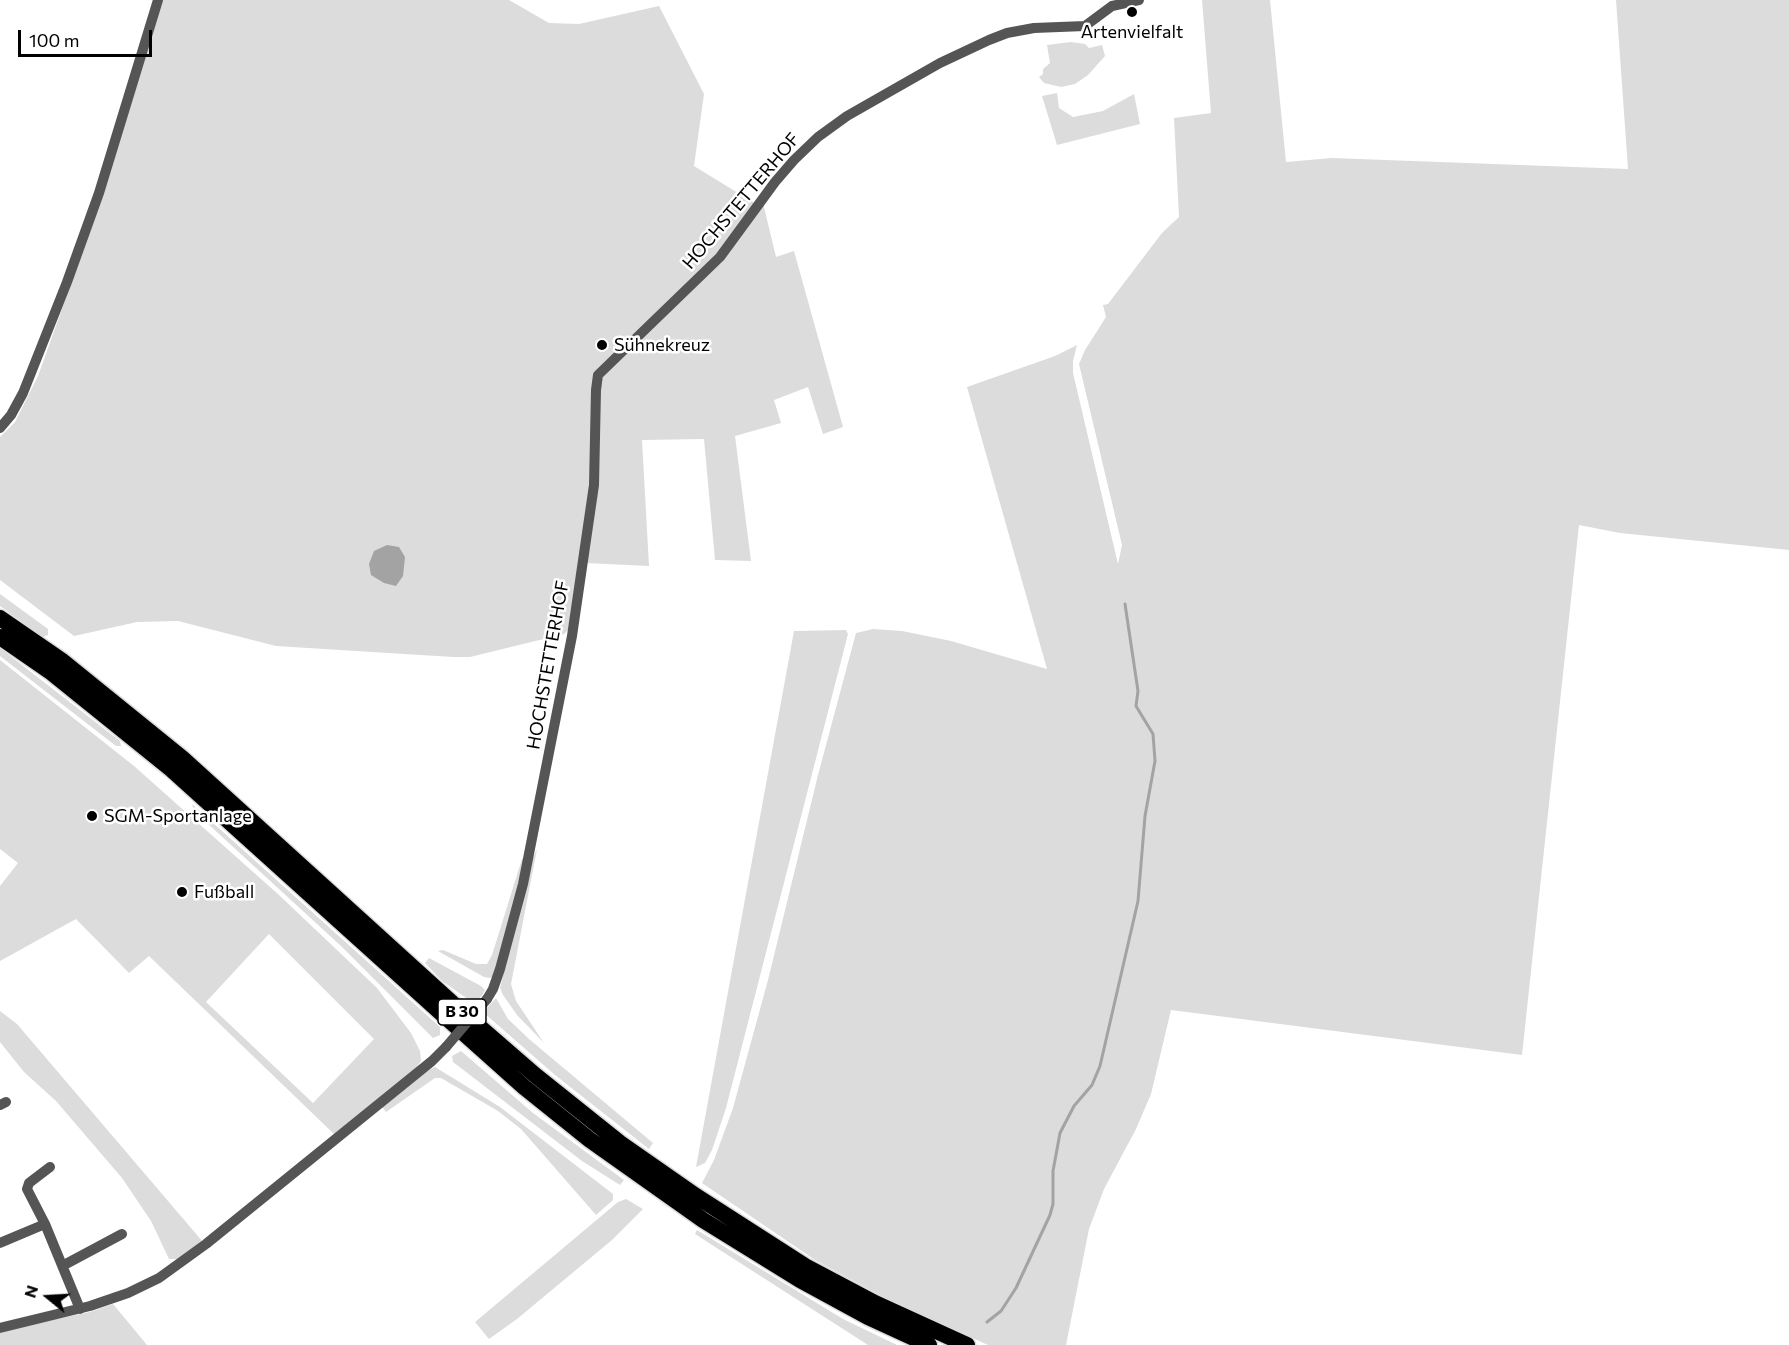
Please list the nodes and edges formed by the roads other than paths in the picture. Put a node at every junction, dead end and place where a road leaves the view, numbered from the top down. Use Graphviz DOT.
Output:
graph roads {
  1 [pos="158,0"];
  2 [pos="1139,0"];
  3 [pos="0,429"];
  4 [pos="0,618"];
  5 [pos="0,637"];
  6 [pos="50,1167"];
  7 [pos="45,1224"];
  8 [pos="122,1234"];
  9 [pos="0,1243"];
  10 [pos="64,1265"];
  11 [pos="80,1309"];
  12 [pos="0,1328"];
  13 [pos="929,1345"];
  14 [pos="967,1345"];
  1 -- 3 [label="street"];
  2 -- 11 [label="street, HOCHSTETTERHOF, bridge"];
  4 -- 14 [label="highway, B 30"];
  5 -- 13 [label="highway, B 30"];
  6 -- 7 [label="street"];
  7 -- 9 [label="street"];
  7 -- 10 [label="street"];
  8 -- 10 [label="street"];
  10 -- 11 [label="street"];
  11 -- 12 [label="street, HOCHSTETTERHOF"];
}
